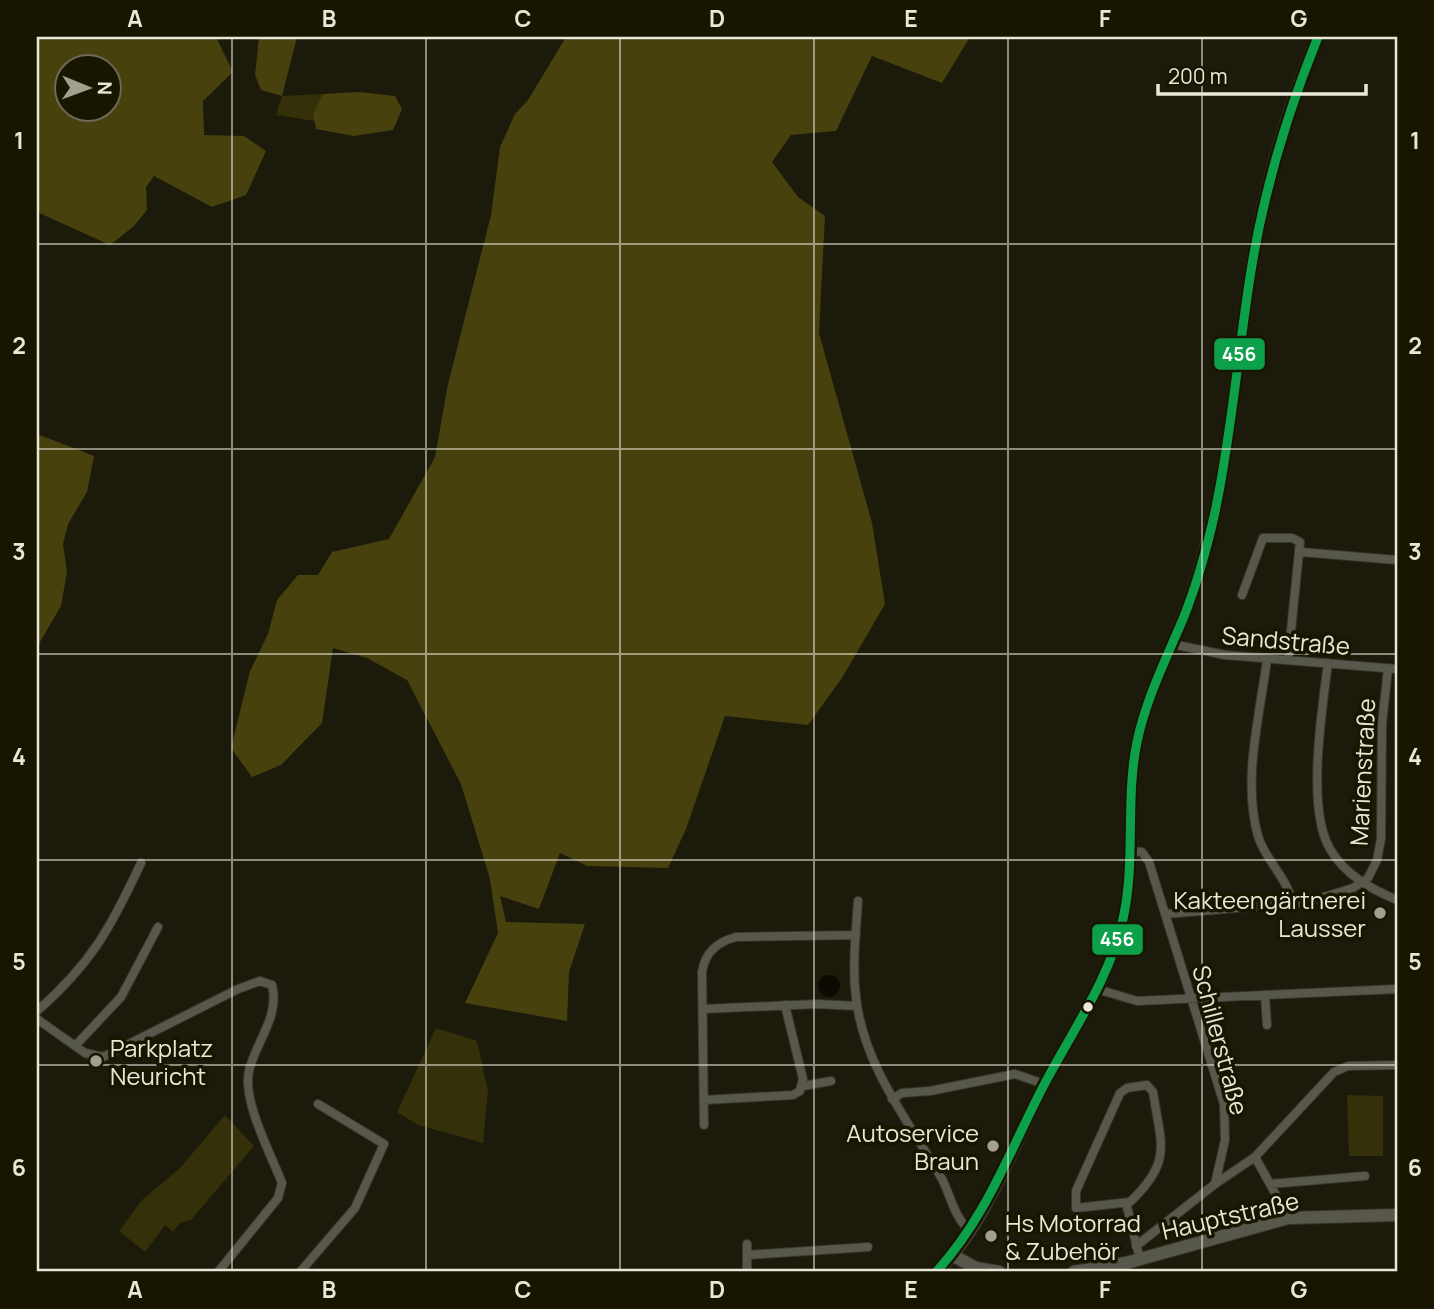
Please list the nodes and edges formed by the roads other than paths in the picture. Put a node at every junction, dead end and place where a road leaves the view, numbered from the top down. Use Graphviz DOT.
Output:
graph roads {
  1 [pos="1318,37"];
  2 [pos="1301,552"];
  3 [pos="1397,560"];
  4 [pos="1242,595"];
  5 [pos="1172,644"];
  6 [pos="1267,659"];
  7 [pos="1288,660"];
  8 [pos="1328,663"];
  9 [pos="1393,668"];
  10 [pos="1130,851"];
  11 [pos="141,863"];
  12 [pos="1363,884"];
  13 [pos="1397,900"];
  14 [pos="858,901"];
  15 [pos="1292,903"];
  16 [pos="1166,914"];
  17 [pos="158,927"];
  18 [pos="856,935"];
  19 [pos="1097,989"];
  20 [pos="1397,989"];
  21 [pos="1265,995"];
  22 [pos="1190,998"];
  23 [pos="785,1005"];
  24 [pos="857,1006"];
  25 [pos="703,1009"];
  26 [pos="37,1011"];
  27 [pos="37,1019"];
  28 [pos="1267,1025"];
  29 [pos="75,1046"];
  30 [pos="1397,1065"];
  31 [pos="831,1081"];
  32 [pos="1044,1084"];
  33 [pos="803,1086"];
  34 [pos="892,1099"];
  35 [pos="704,1100"];
  36 [pos="318,1104"];
  37 [pos="704,1125"];
  38 [pos="1255,1157"];
  39 [pos="1365,1176"];
  40 [pos="1215,1184"];
  41 [pos="1270,1184"];
  42 [pos="1125,1203"];
  43 [pos="1397,1215"];
  44 [pos="1288,1218"];
  45 [pos="970,1230"];
  46 [pos="747,1244"];
  47 [pos="868,1247"];
  48 [pos="1138,1253"];
  49 [pos="747,1255"];
  50 [pos="952,1255"];
  51 [pos="218,1272"];
  52 [pos="300,1272"];
  53 [pos="747,1272"];
  54 [pos="936,1272"];
  55 [pos="999,1272"];
  56 [pos="1074,1272"];
  1 -- 5 [label="main road"];
  2 -- 3 [label="street"];
  2 -- 4 [label="street"];
  2 -- 7 [label="street"];
  5 -- 6 [label="street, Sandstraße"];
  5 -- 10 [label="main road"];
  6 -- 7 [label="street, Sandstraße"];
  6 -- 15 [label="street"];
  7 -- 8 [label="street, Sandstraße"];
  8 -- 9 [label="street, Sandstraße"];
  8 -- 12 [label="street"];
  9 -- 12 [label="street, Marienstraße"];
  10 -- 16 [label="street, Schillerstraße"];
  10 -- 19 [label="main road"];
  11 -- 26 [label="street"];
  12 -- 13 [label="street"];
  12 -- 15 [label="street"];
  14 -- 18 [label="street"];
  15 -- 16 [label="street"];
  16 -- 22 [label="street, Schillerstraße"];
  17 -- 29 [label="street"];
  18 -- 24 [label="street"];
  18 -- 25 [label="street"];
  19 -- 22 [label="street"];
  19 -- 32 [label="main road"];
  20 -- 21 [label="street"];
  21 -- 22 [label="street"];
  21 -- 28 [label="street"];
  22 -- 40 [label="street, Schillerstraße"];
  23 -- 24 [label="street"];
  23 -- 25 [label="street"];
  23 -- 33 [label="street"];
  24 -- 34 [label="street"];
  25 -- 35 [label="street"];
  27 -- 29 [label="street"];
  29 -- 51 [label="street"];
  30 -- 38 [label="street"];
  31 -- 33 [label="street"];
  32 -- 34 [label="street"];
  32 -- 45 [label="main road"];
  33 -- 35 [label="street"];
  34 -- 45 [label="street"];
  35 -- 37 [label="street"];
  36 -- 52 [label="street"];
  38 -- 40 [label="street"];
  38 -- 41 [label="street"];
  39 -- 41 [label="street"];
  40 -- 48 [label="street"];
  41 -- 44 [label="street"];
  42 -- 42 [label="street"];
  42 -- 48 [label="street"];
  43 -- 44 [label="main road, Hauptstraße"];
  44 -- 48 [label="main road, Hauptstraße"];
  45 -- 50 [label="main road"];
  46 -- 49 [label="street"];
  47 -- 49 [label="street"];
  48 -- 56 [label="main road, Hauptstraße"];
  49 -- 53 [label="street"];
  50 -- 54 [label="main road"];
  50 -- 55 [label="main road"];
}
